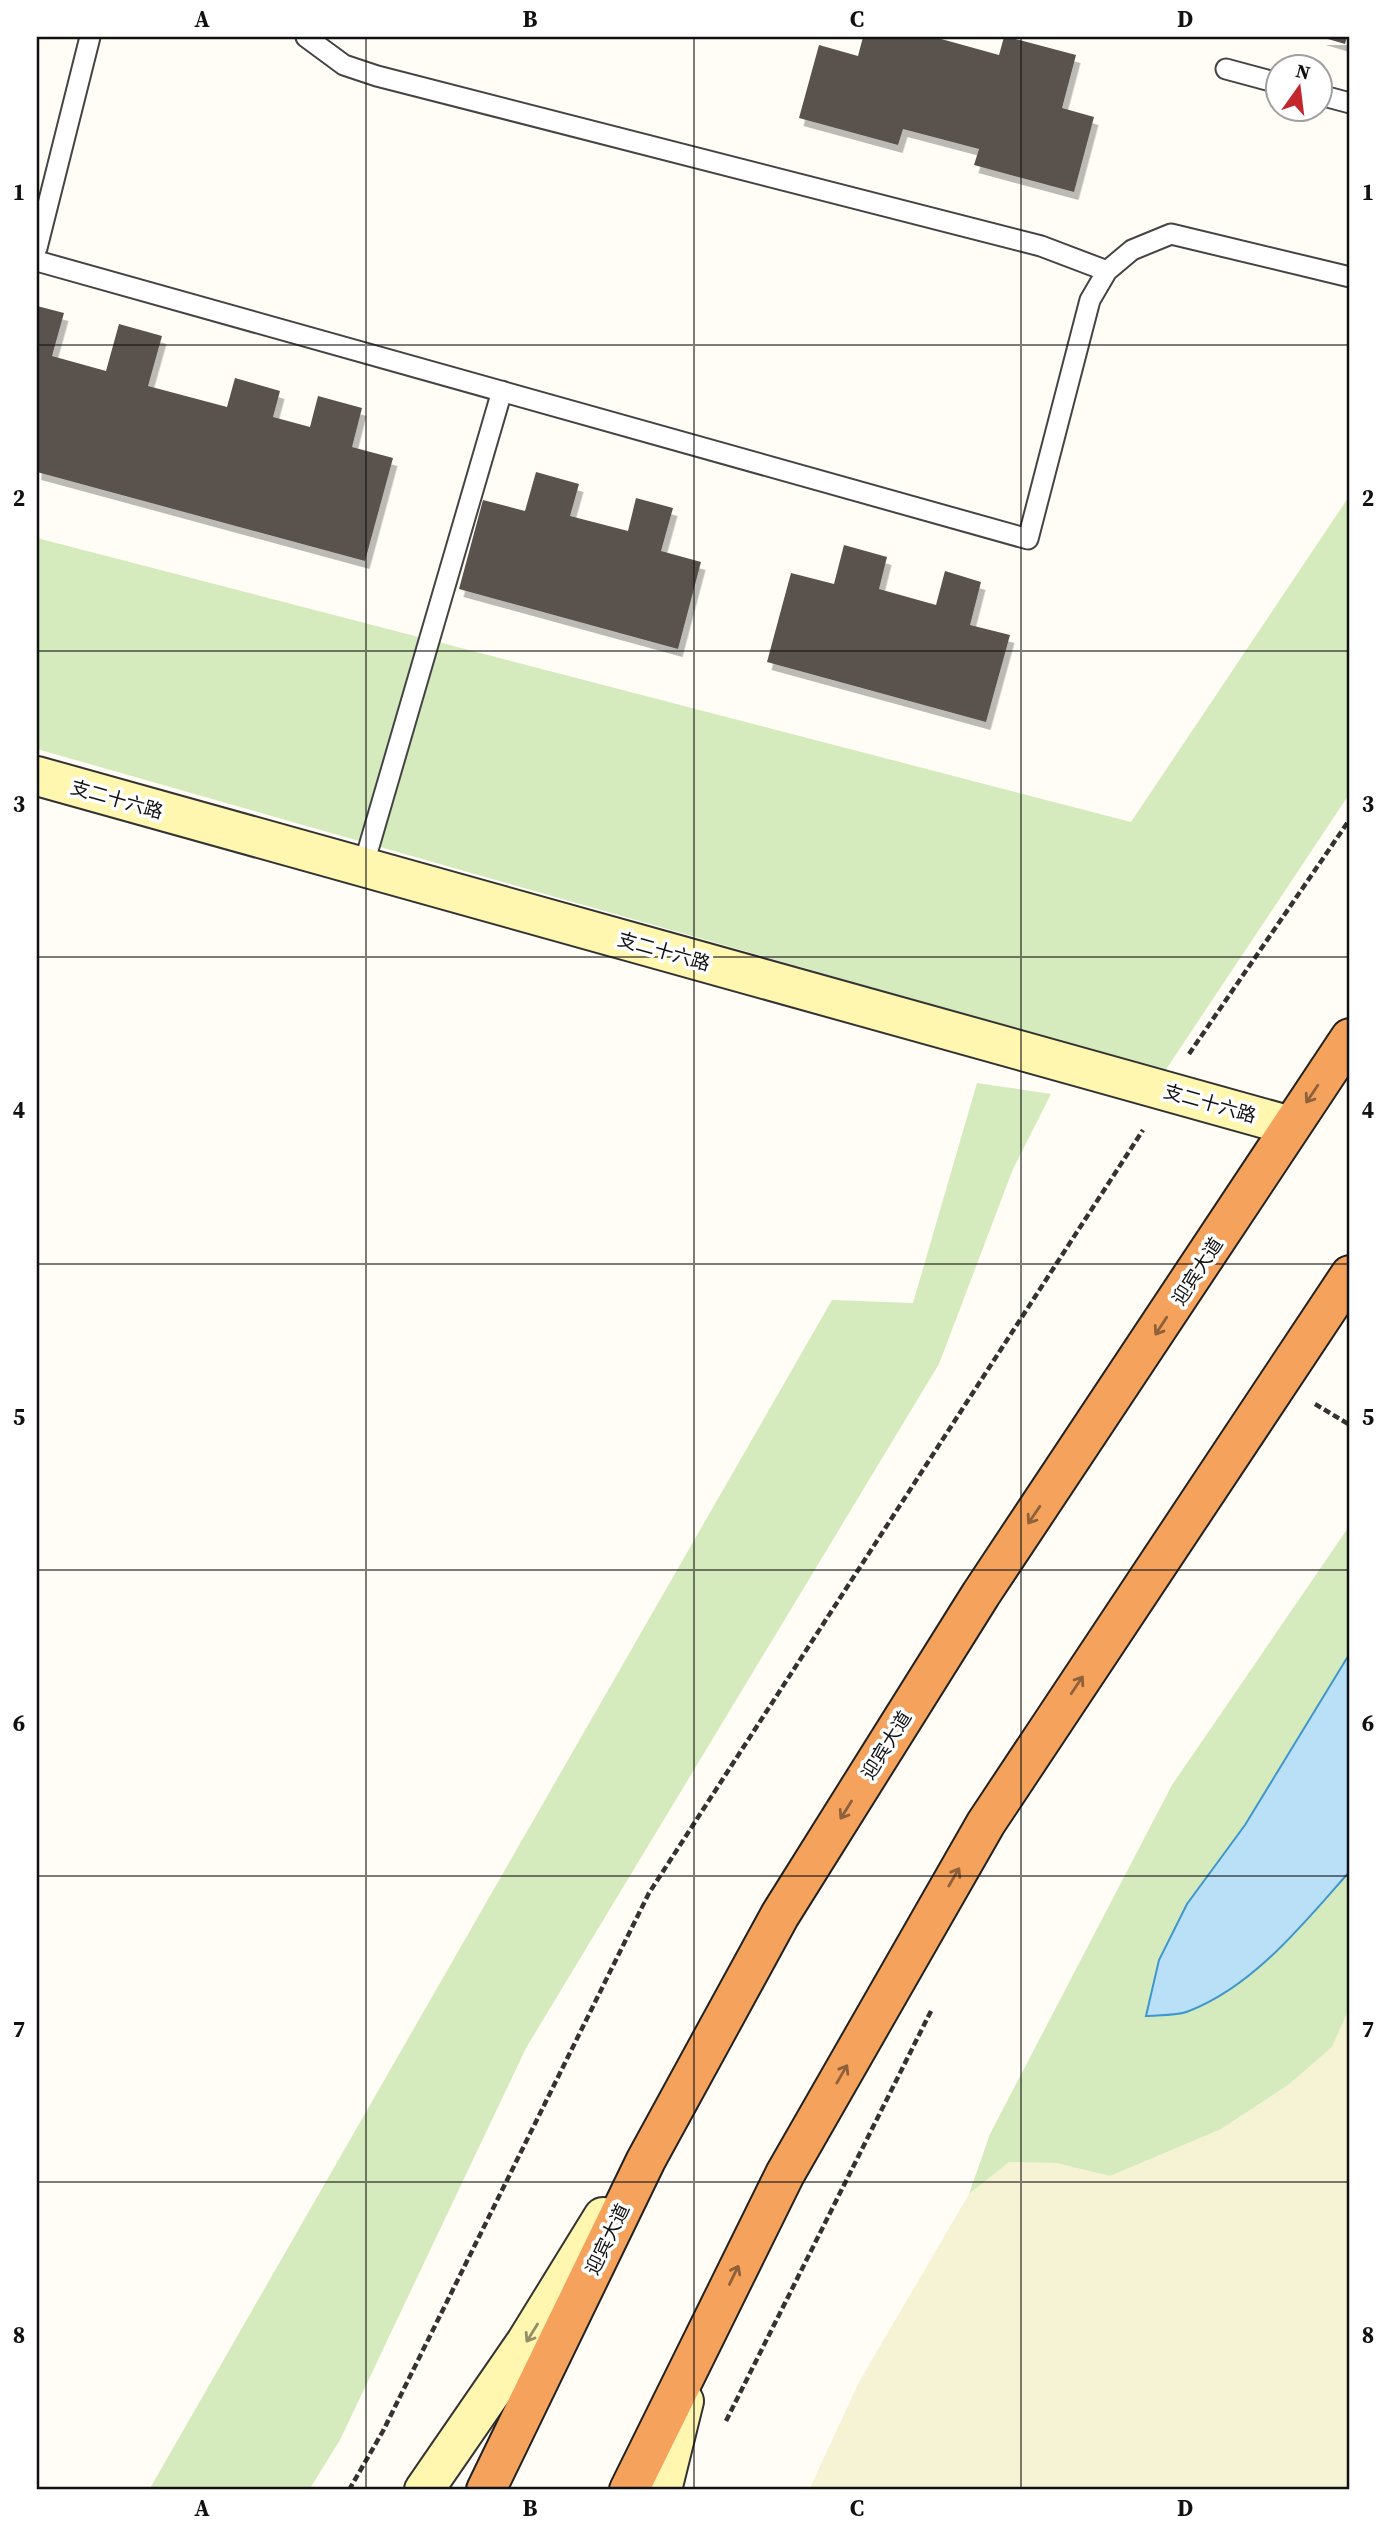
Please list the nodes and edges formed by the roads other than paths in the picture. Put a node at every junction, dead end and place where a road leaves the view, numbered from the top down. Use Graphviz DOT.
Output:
graph roads {
  1 [pos="90,37"];
  2 [pos="306,37"];
  3 [pos="1226,69"];
  4 [pos="1264,79"];
  5 [pos="37,248"];
  6 [pos="37,261"];
  7 [pos="1107,271"];
  8 [pos="1350,277"];
  9 [pos="502,391"];
  10 [pos="37,776"];
  11 [pos="363,867"];
  12 [pos="1350,1038"];
  13 [pos="1291,1126"];
  14 [pos="1350,1275"];
  15 [pos="720,2024"];
  16 [pos="715,2314"];
  17 [pos="424,2490"];
  18 [pos="486,2490"];
  19 [pos="629,2490"];
  20 [pos="662,2490"];
  1 -- 5 [label="lane"];
  2 -- 7 [label="lane"];
  3 -- 4 [label="lane"];
  6 -- 9 [label="lane"];
  7 -- 8 [label="lane"];
  7 -- 9 [label="lane"];
  9 -- 11 [label="lane"];
  10 -- 11 [label="street, 支二十六路"];
  11 -- 13 [label="street, 支二十六路"];
  12 -- 13 [label="highway, 迎宾大道, one-way"];
  13 -- 15 [label="highway, 迎宾大道, one-way"];
  16 -- 14 [label="highway, one-way"];
  15 -- 17 [label="street, one-way"];
  15 -- 18 [label="highway, 迎宾大道"];
  16 -- 19 [label="highway"];
  16 -- 20 [label="street"];
}
